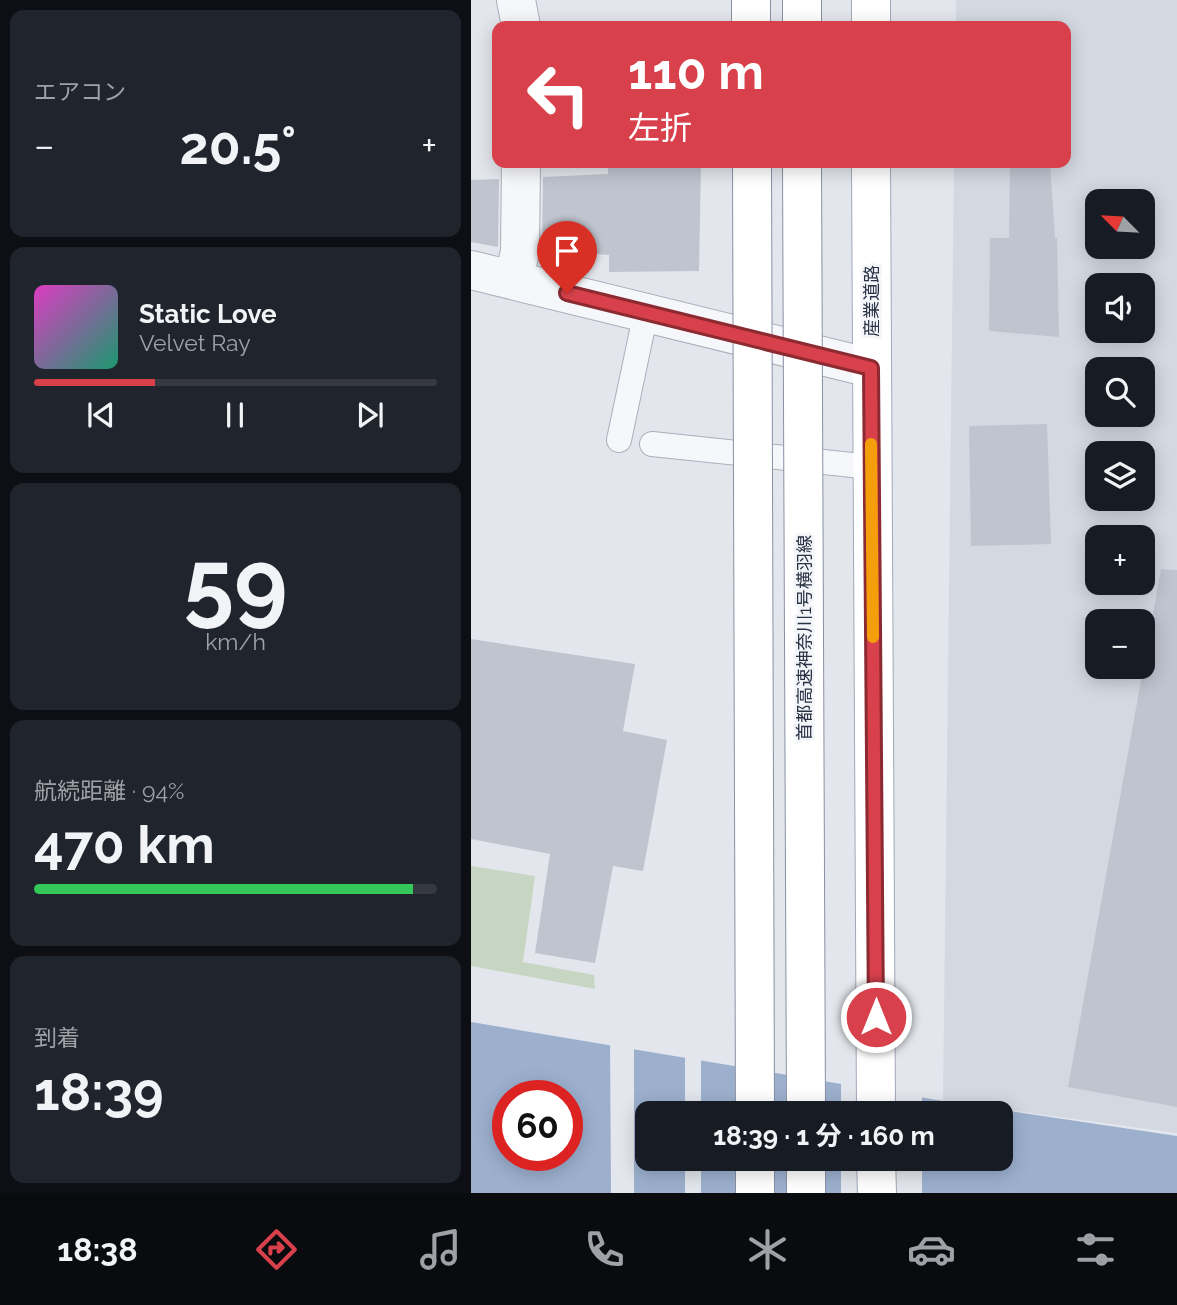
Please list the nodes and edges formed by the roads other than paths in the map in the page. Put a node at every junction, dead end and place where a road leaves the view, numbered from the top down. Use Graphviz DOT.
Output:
graph roads {
  1 [pos="516,0"];
  2 [pos="751,0"];
  3 [pos="802,0"];
  4 [pos="871,0"];
  5 [pos="520,21"];
  6 [pos="751,21"];
  7 [pos="802,21"];
  8 [pos="871,21"];
  9 [pos="521,168"];
  10 [pos="752,168"];
  11 [pos="802,168"];
  12 [pos="871,168"];
  13 [pos="471,270"];
  14 [pos="514,279"];
  15 [pos="646,312"];
  16 [pos="871,368"];
  17 [pos="619,440"];
  18 [pos="652,444"];
  19 [pos="871,467"];
  20 [pos="755,1101"];
  21 [pos="806,1101"];
  22 [pos="876,1101"];
  23 [pos="755,1171"];
  24 [pos="806,1171"];
  25 [pos="876,1171"];
  26 [pos="755,1193"];
  27 [pos="806,1193"];
  28 [pos="877,1193"];
  1 -- 5 [label="street"];
  2 -- 6 [label="main road"];
  3 -- 7 [label="main road"];
  4 -- 8 [label="main road"];
  9 -- 14 [label="street"];
  10 -- 20 [label="main road, bridge"];
  11 -- 21 [label="main road, 首都高速神奈川1号横羽線, bridge"];
  12 -- 16 [label="main road, 産業道路"];
  13 -- 14 [label="street"];
  14 -- 15 [label="street"];
  15 -- 16 [label="street"];
  15 -- 17 [label="lane"];
  16 -- 19 [label="main road, 産業道路"];
  18 -- 19 [label="lane"];
  19 -- 22 [label="main road, 産業道路"];
  23 -- 26 [label="main road"];
  24 -- 27 [label="main road"];
  25 -- 28 [label="main road"];
}
